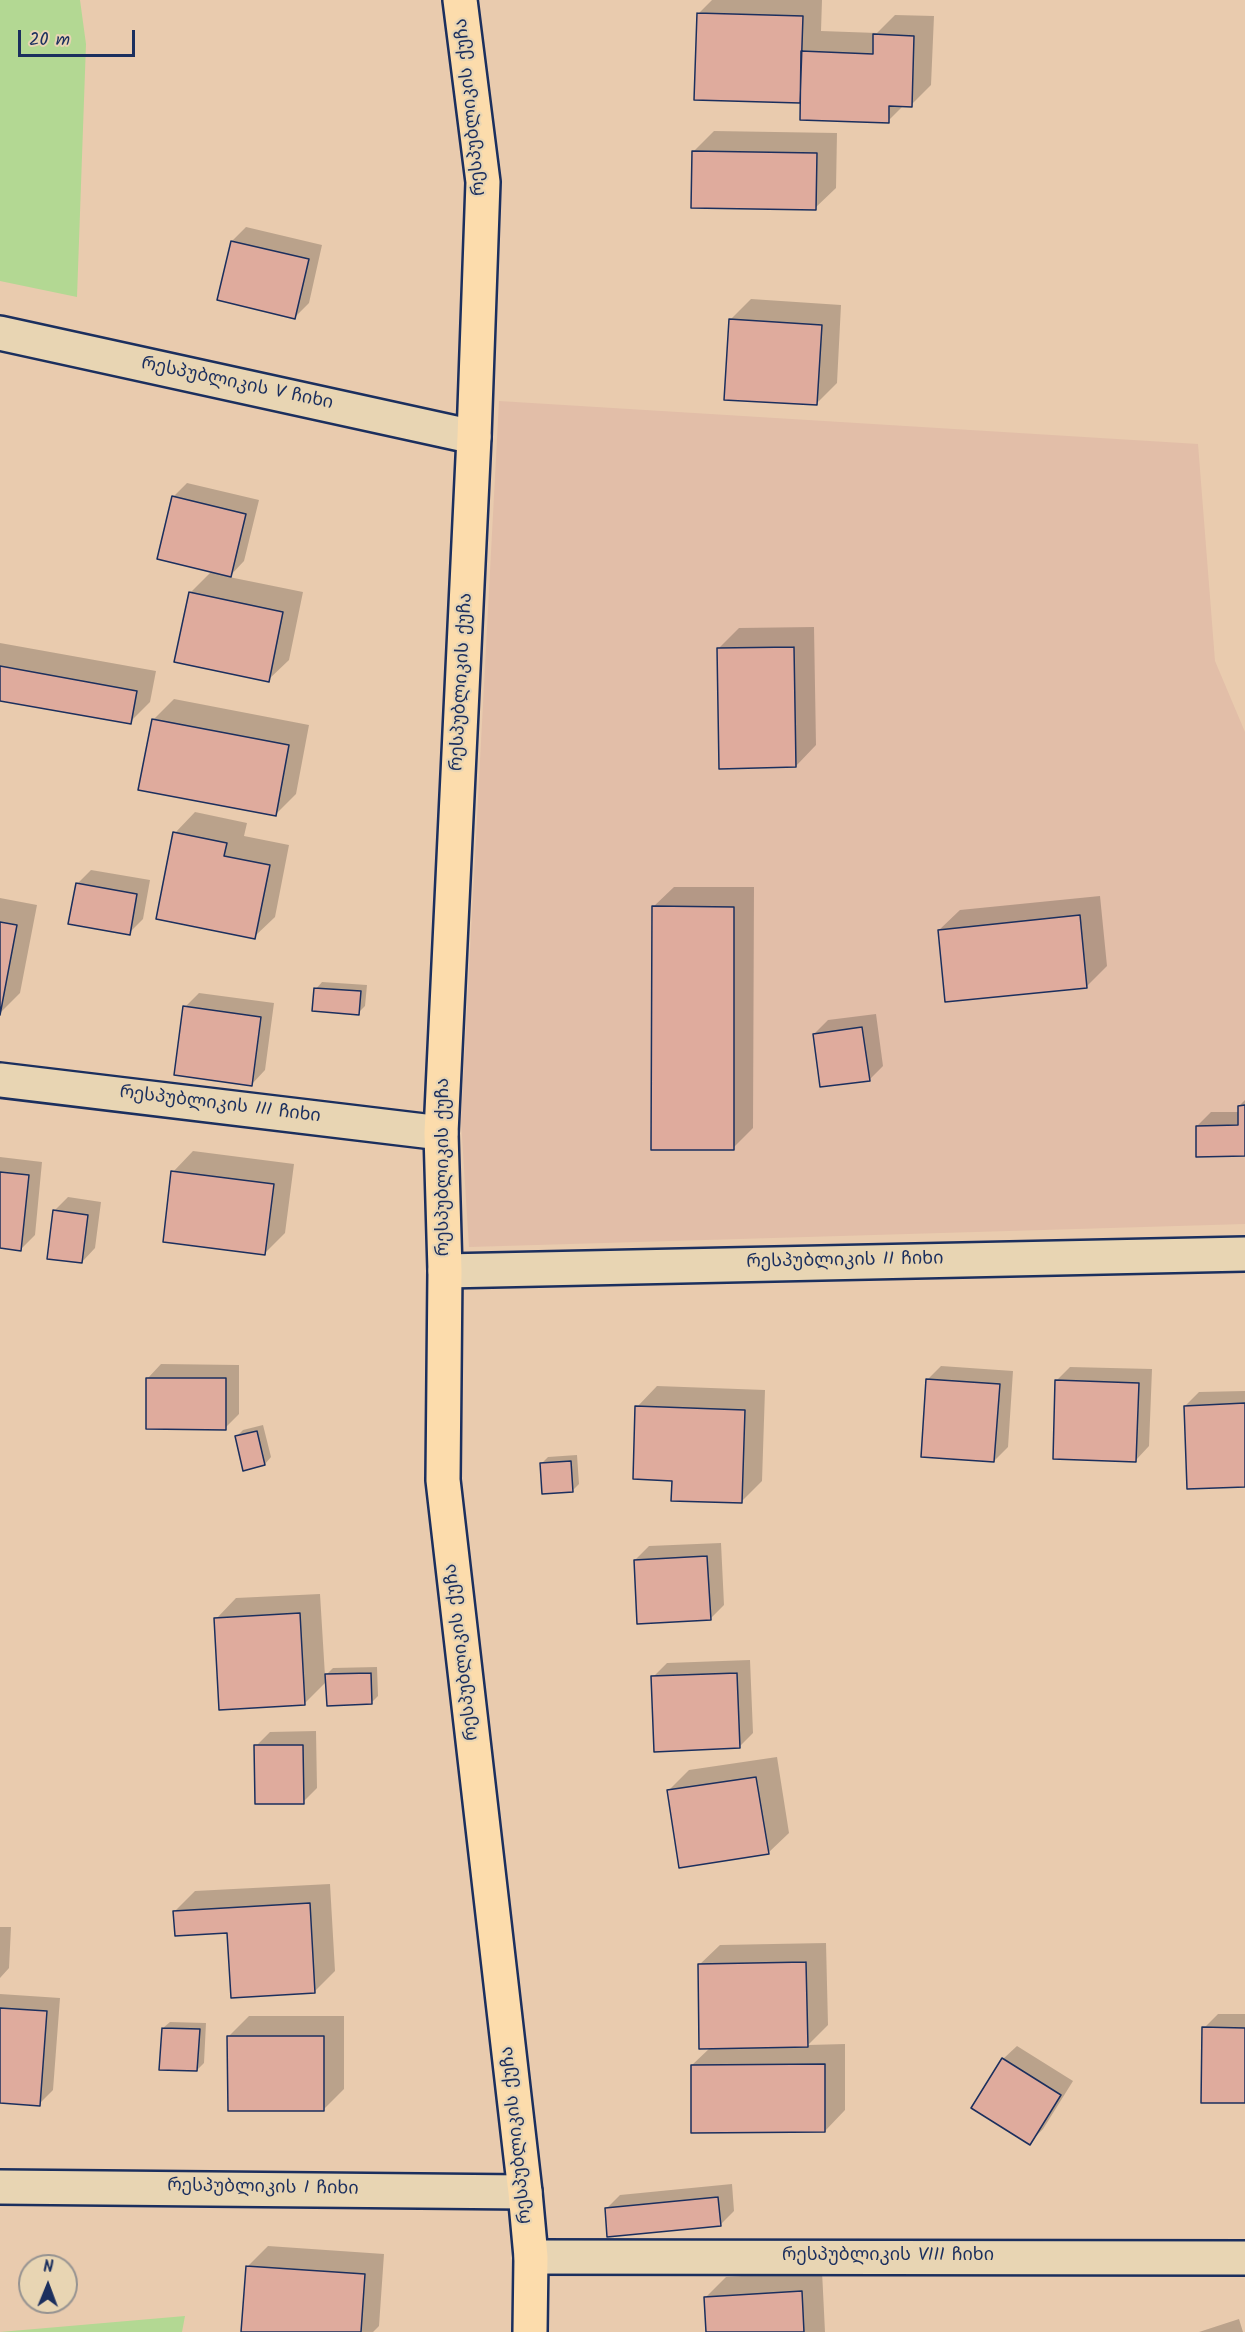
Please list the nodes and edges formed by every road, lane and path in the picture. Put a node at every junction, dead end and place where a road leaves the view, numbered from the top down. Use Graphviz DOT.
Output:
graph roads {
  1 [pos="460,0"];
  2 [pos="0,333"];
  3 [pos="474,437"];
  4 [pos="0,1080"];
  5 [pos="441,1133"];
  6 [pos="1245,1254"];
  7 [pos="445,1271"];
  8 [pos="0,2187"];
  9 [pos="525,2192"];
  10 [pos="531,2256"];
  11 [pos="1245,2258"];
  12 [pos="530,2332"];
  1 -- 3 [label="main road, რესპუბლიკის ქუჩა"];
  2 -- 3 [label="street, რესპუბლიკის V ჩიხი"];
  3 -- 5 [label="main road, რესპუბლიკის ქუჩა"];
  4 -- 5 [label="street, რესპუბლიკის III ჩიხი"];
  5 -- 7 [label="main road, რესპუბლიკის ქუჩა"];
  6 -- 7 [label="street, რესპუბლიკის II ჩიხი"];
  7 -- 9 [label="main road, რესპუბლიკის ქუჩა"];
  8 -- 9 [label="street, რესპუბლიკის I ჩიხი"];
  9 -- 10 [label="main road, რესპუბლიკის ქუჩა"];
  10 -- 11 [label="street, რესპუბლიკის VIII ჩიხი"];
  10 -- 12 [label="main road, რესპუბლიკის ქუჩა"];
}
